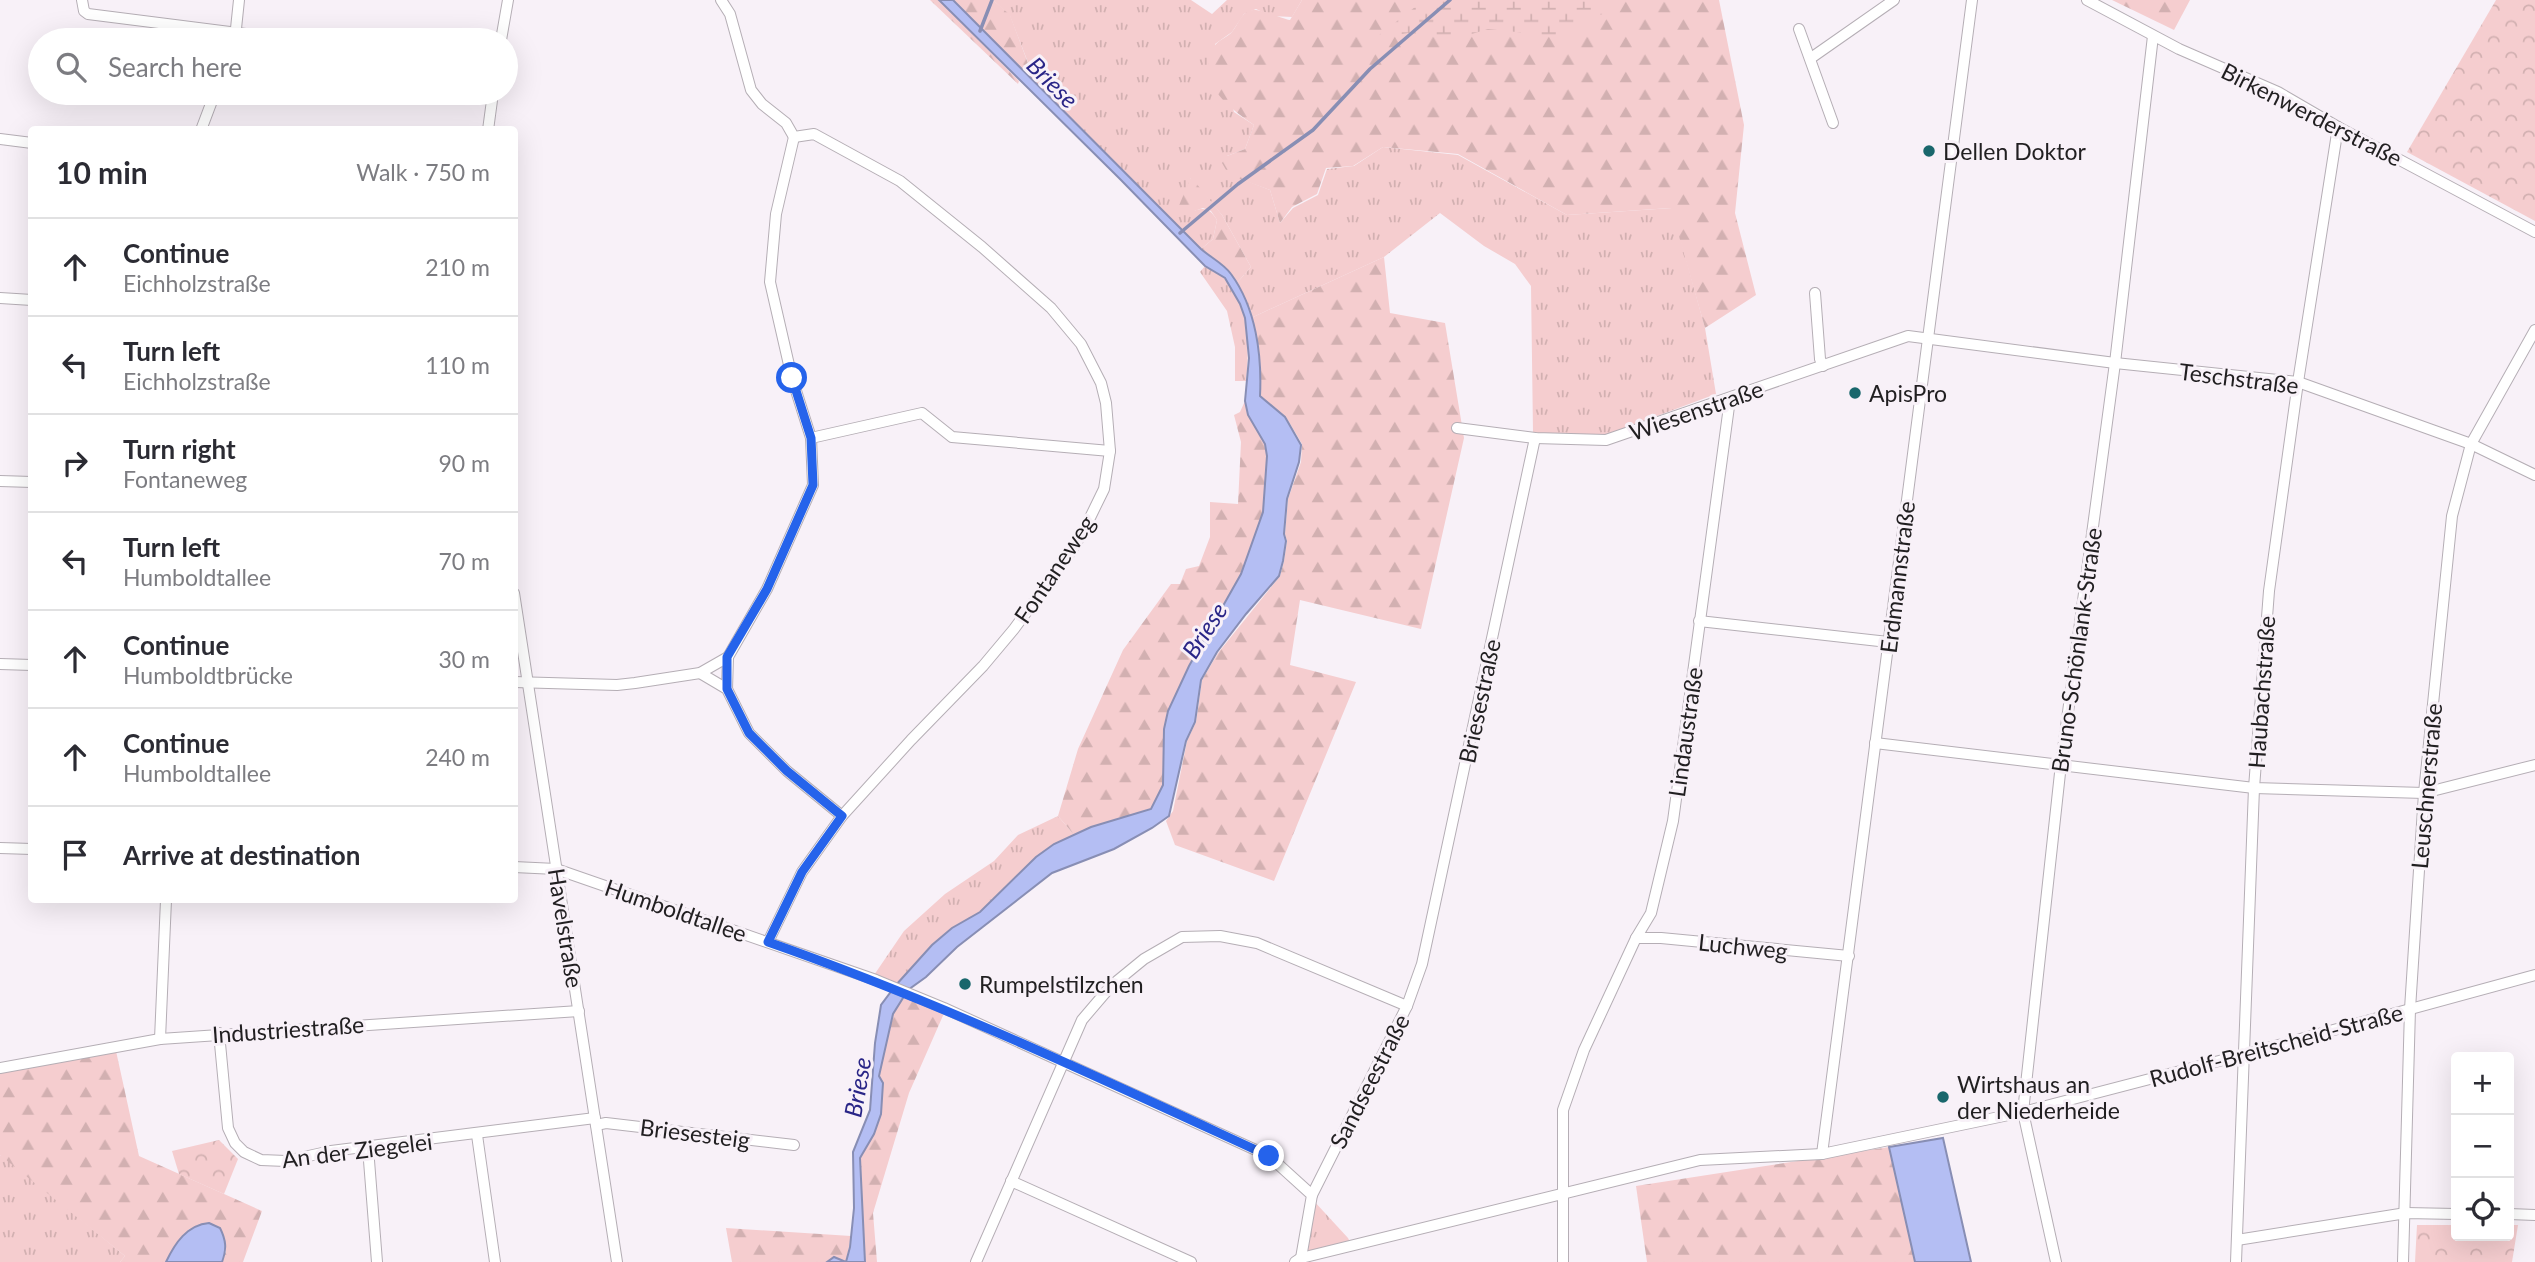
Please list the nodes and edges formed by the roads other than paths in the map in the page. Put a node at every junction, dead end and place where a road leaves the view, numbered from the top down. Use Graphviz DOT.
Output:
graph roads {
  1 [pos="82,0"];
  2 [pos="239,0"];
  3 [pos="508,0"];
  4 [pos="721,0"];
  5 [pos="1894,0"];
  6 [pos="1972,0"];
  7 [pos="2087,0"];
  8 [pos="177,28"];
  9 [pos="236,28"];
  10 [pos="503,28"];
  11 [pos="1799,29"];
  12 [pos="2153,36"];
  13 [pos="1811,58"];
  14 [pos="210,105"];
  15 [pos="491,105"];
  16 [pos="1833,123"];
  17 [pos="203,126"];
  18 [pos="489,126"];
  19 [pos="2338,127"];
  20 [pos="794,137"];
  21 [pos="0,139"];
  22 [pos="28,142"];
  23 [pos="2535,232"];
  24 [pos="1815,293"];
  25 [pos="0,298"];
  26 [pos="28,300"];
  27 [pos="2535,330"];
  28 [pos="1928,339"];
  29 [pos="2115,363"];
  30 [pos="1823,366"];
  31 [pos="2298,382"];
  32 [pos="1730,399"];
  33 [pos="1457,428"];
  34 [pos="811,438"];
  35 [pos="1535,438"];
  36 [pos="2472,444"];
  37 [pos="1110,451"];
  38 [pos="2535,475"];
  39 [pos="0,481"];
  40 [pos="28,482"];
  41 [pos="518,621"];
  42 [pos="1699,621"];
  43 [pos="1888,642"];
  44 [pos="727,657"];
  45 [pos="0,664"];
  46 [pos="28,665"];
  47 [pos="700,673"];
  48 [pos="518,682"];
  49 [pos="527,683"];
  50 [pos="727,689"];
  51 [pos="1875,743"];
  52 [pos="2061,764"];
  53 [pos="2535,765"];
  54 [pos="2254,788"];
  55 [pos="2424,793"];
  56 [pos="842,816"];
  57 [pos="0,848"];
  58 [pos="28,849"];
  59 [pos="518,867"];
  60 [pos="556,869"];
  61 [pos="166,903"];
  62 [pos="1636,938"];
  63 [pos="768,942"];
  64 [pos="1849,956"];
  65 [pos="1422,964"];
  66 [pos="2535,975"];
  67 [pos="1407,1006"];
  68 [pos="2410,1009"];
  69 [pos="579,1011"];
  70 [pos="219,1033"];
  71 [pos="160,1039"];
  72 [pos="2242,1055"];
  73 [pos="1062,1061"];
  74 [pos="0,1068"];
  75 [pos="2023,1112"];
  76 [pos="596,1122"];
  77 [pos="477,1135"];
  78 [pos="794,1145"];
  79 [pos="368,1148"];
  80 [pos="1822,1154"];
  81 [pos="1011,1181"];
  82 [pos="1563,1193"];
  83 [pos="1312,1195"];
  84 [pos="2406,1213"];
  85 [pos="2451,1214"];
  86 [pos="2514,1214"];
  87 [pos="2535,1215"];
  88 [pos="2237,1240"];
  89 [pos="1298,1260"];
  90 [pos="377,1262"];
  91 [pos="495,1262"];
  92 [pos="617,1262"];
  93 [pos="976,1262"];
  94 [pos="1191,1262"];
  95 [pos="1563,1262"];
  96 [pos="2056,1262"];
  97 [pos="2236,1262"];
  98 [pos="2403,1262"];
  1 -- 8 [label="street"];
  2 -- 9 [label="street"];
  3 -- 10 [label="street"];
  4 -- 20 [label="street"];
  5 -- 13 [label="street"];
  6 -- 28 [label="street, Erdmannstraße"];
  7 -- 12 [label="street, Birkenwerderstraße"];
  11 -- 13 [label="street"];
  12 -- 19 [label="street, Birkenwerderstraße"];
  12 -- 29 [label="street, Bruno-Schönlank-Straße"];
  13 -- 16 [label="street"];
  14 -- 17 [label="street"];
  15 -- 18 [label="street"];
  19 -- 23 [label="street, Birkenwerderstraße"];
  19 -- 31 [label="street, Haubachstraße"];
  20 -- 34 [label="street"];
  20 -- 37 [label="street, Fontaneweg"];
  21 -- 22 [label="street"];
  24 -- 30 [label="street"];
  25 -- 26 [label="street"];
  27 -- 36 [label="street, Leuschnerstraße"];
  28 -- 29 [label="street, Teschstraße"];
  28 -- 30 [label="street, Wiesenstraße"];
  28 -- 43 [label="street, Erdmannstraße"];
  29 -- 31 [label="street, Teschstraße"];
  29 -- 52 [label="street, Bruno-Schönlank-Straße"];
  30 -- 32 [label="street, Wiesenstraße"];
  31 -- 36 [label="street, Teschstraße"];
  31 -- 54 [label="street, Haubachstraße"];
  32 -- 35 [label="street, Wiesenstraße"];
  32 -- 42 [label="street, Lindaustraße"];
  33 -- 35 [label="street, Wiesenstraße"];
  34 -- 37 [label="street"];
  34 -- 44 [label="street"];
  35 -- 65 [label="street, Briesestraße"];
  36 -- 38 [label="street, Teschstraße"];
  36 -- 55 [label="street, Leuschnerstraße"];
  37 -- 56 [label="street, Fontaneweg"];
  39 -- 40 [label="street"];
  41 -- 49 [label="street, Havelstraße"];
  42 -- 43 [label="street"];
  42 -- 62 [label="street, Lindaustraße"];
  43 -- 51 [label="street, Erdmannstraße"];
  44 -- 47 [label="street"];
  44 -- 50 [label="street"];
  45 -- 46 [label="street"];
  47 -- 49 [label="street"];
  47 -- 50 [label="street"];
  48 -- 49 [label="street"];
  49 -- 60 [label="street, Havelstraße"];
  50 -- 56 [label="street"];
  51 -- 52 [label="street"];
  51 -- 64 [label="street, Erdmannstraße"];
  52 -- 54 [label="street"];
  52 -- 75 [label="street, Bruno-Schönlank-Straße"];
  53 -- 55 [label="street"];
  54 -- 55 [label="street"];
  54 -- 72 [label="street, Haubachstraße"];
  55 -- 68 [label="street, Leuschnerstraße"];
  56 -- 63 [label="street, Fontaneweg"];
  57 -- 58 [label="street"];
  59 -- 60 [label="street, Humboldtallee"];
  60 -- 63 [label="street, Humboldtallee"];
  60 -- 69 [label="street, Havelstraße"];
  61 -- 71 [label="street"];
  62 -- 64 [label="street, Luchweg"];
  62 -- 82 [label="street, Lindaustraße"];
  63 -- 73 [label="street, Humboldtallee"];
  64 -- 80 [label="street, Erdmannstraße"];
  65 -- 67 [label="street, Sandseestraße"];
  66 -- 68 [label="street, Rudolf-Breitscheid-Straße"];
  67 -- 73 [label="street"];
  67 -- 83 [label="street, Sandseestraße"];
  68 -- 72 [label="street, Rudolf-Breitscheid-Straße"];
  68 -- 84 [label="street, Leuschnerstraße"];
  69 -- 70 [label="street, Industriestraße"];
  69 -- 76 [label="street, Havelstraße"];
  70 -- 71 [label="street, Industriestraße"];
  70 -- 79 [label="street, An der Ziegelei"];
  71 -- 74 [label="street, Industriestraße"];
  72 -- 75 [label="street, Rudolf-Breitscheid-Straße"];
  72 -- 88 [label="street, Haubachstraße"];
  73 -- 81 [label="street"];
  73 -- 83 [label="street"];
  75 -- 80 [label="street, Rudolf-Breitscheid-Straße"];
  75 -- 96 [label="street, Bruno-Schönlank-Straße"];
  76 -- 77 [label="street, An der Ziegelei"];
  76 -- 78 [label="street, Briesesteig"];
  76 -- 92 [label="street, Havelstraße"];
  77 -- 79 [label="street, An der Ziegelei"];
  77 -- 91 [label="street"];
  79 -- 90 [label="street"];
  80 -- 82 [label="street, Rudolf-Breitscheid-Straße"];
  81 -- 93 [label="street"];
  81 -- 94 [label="street"];
  82 -- 89 [label="street, Rudolf-Breitscheid-Straße"];
  82 -- 95 [label="street, Lindaustraße"];
  83 -- 89 [label="street"];
  84 -- 85 [label="street"];
  84 -- 88 [label="street"];
  84 -- 98 [label="street, Leuschnerstraße"];
  86 -- 87 [label="street"];
  88 -- 97 [label="street, Haubachstraße"];
}
